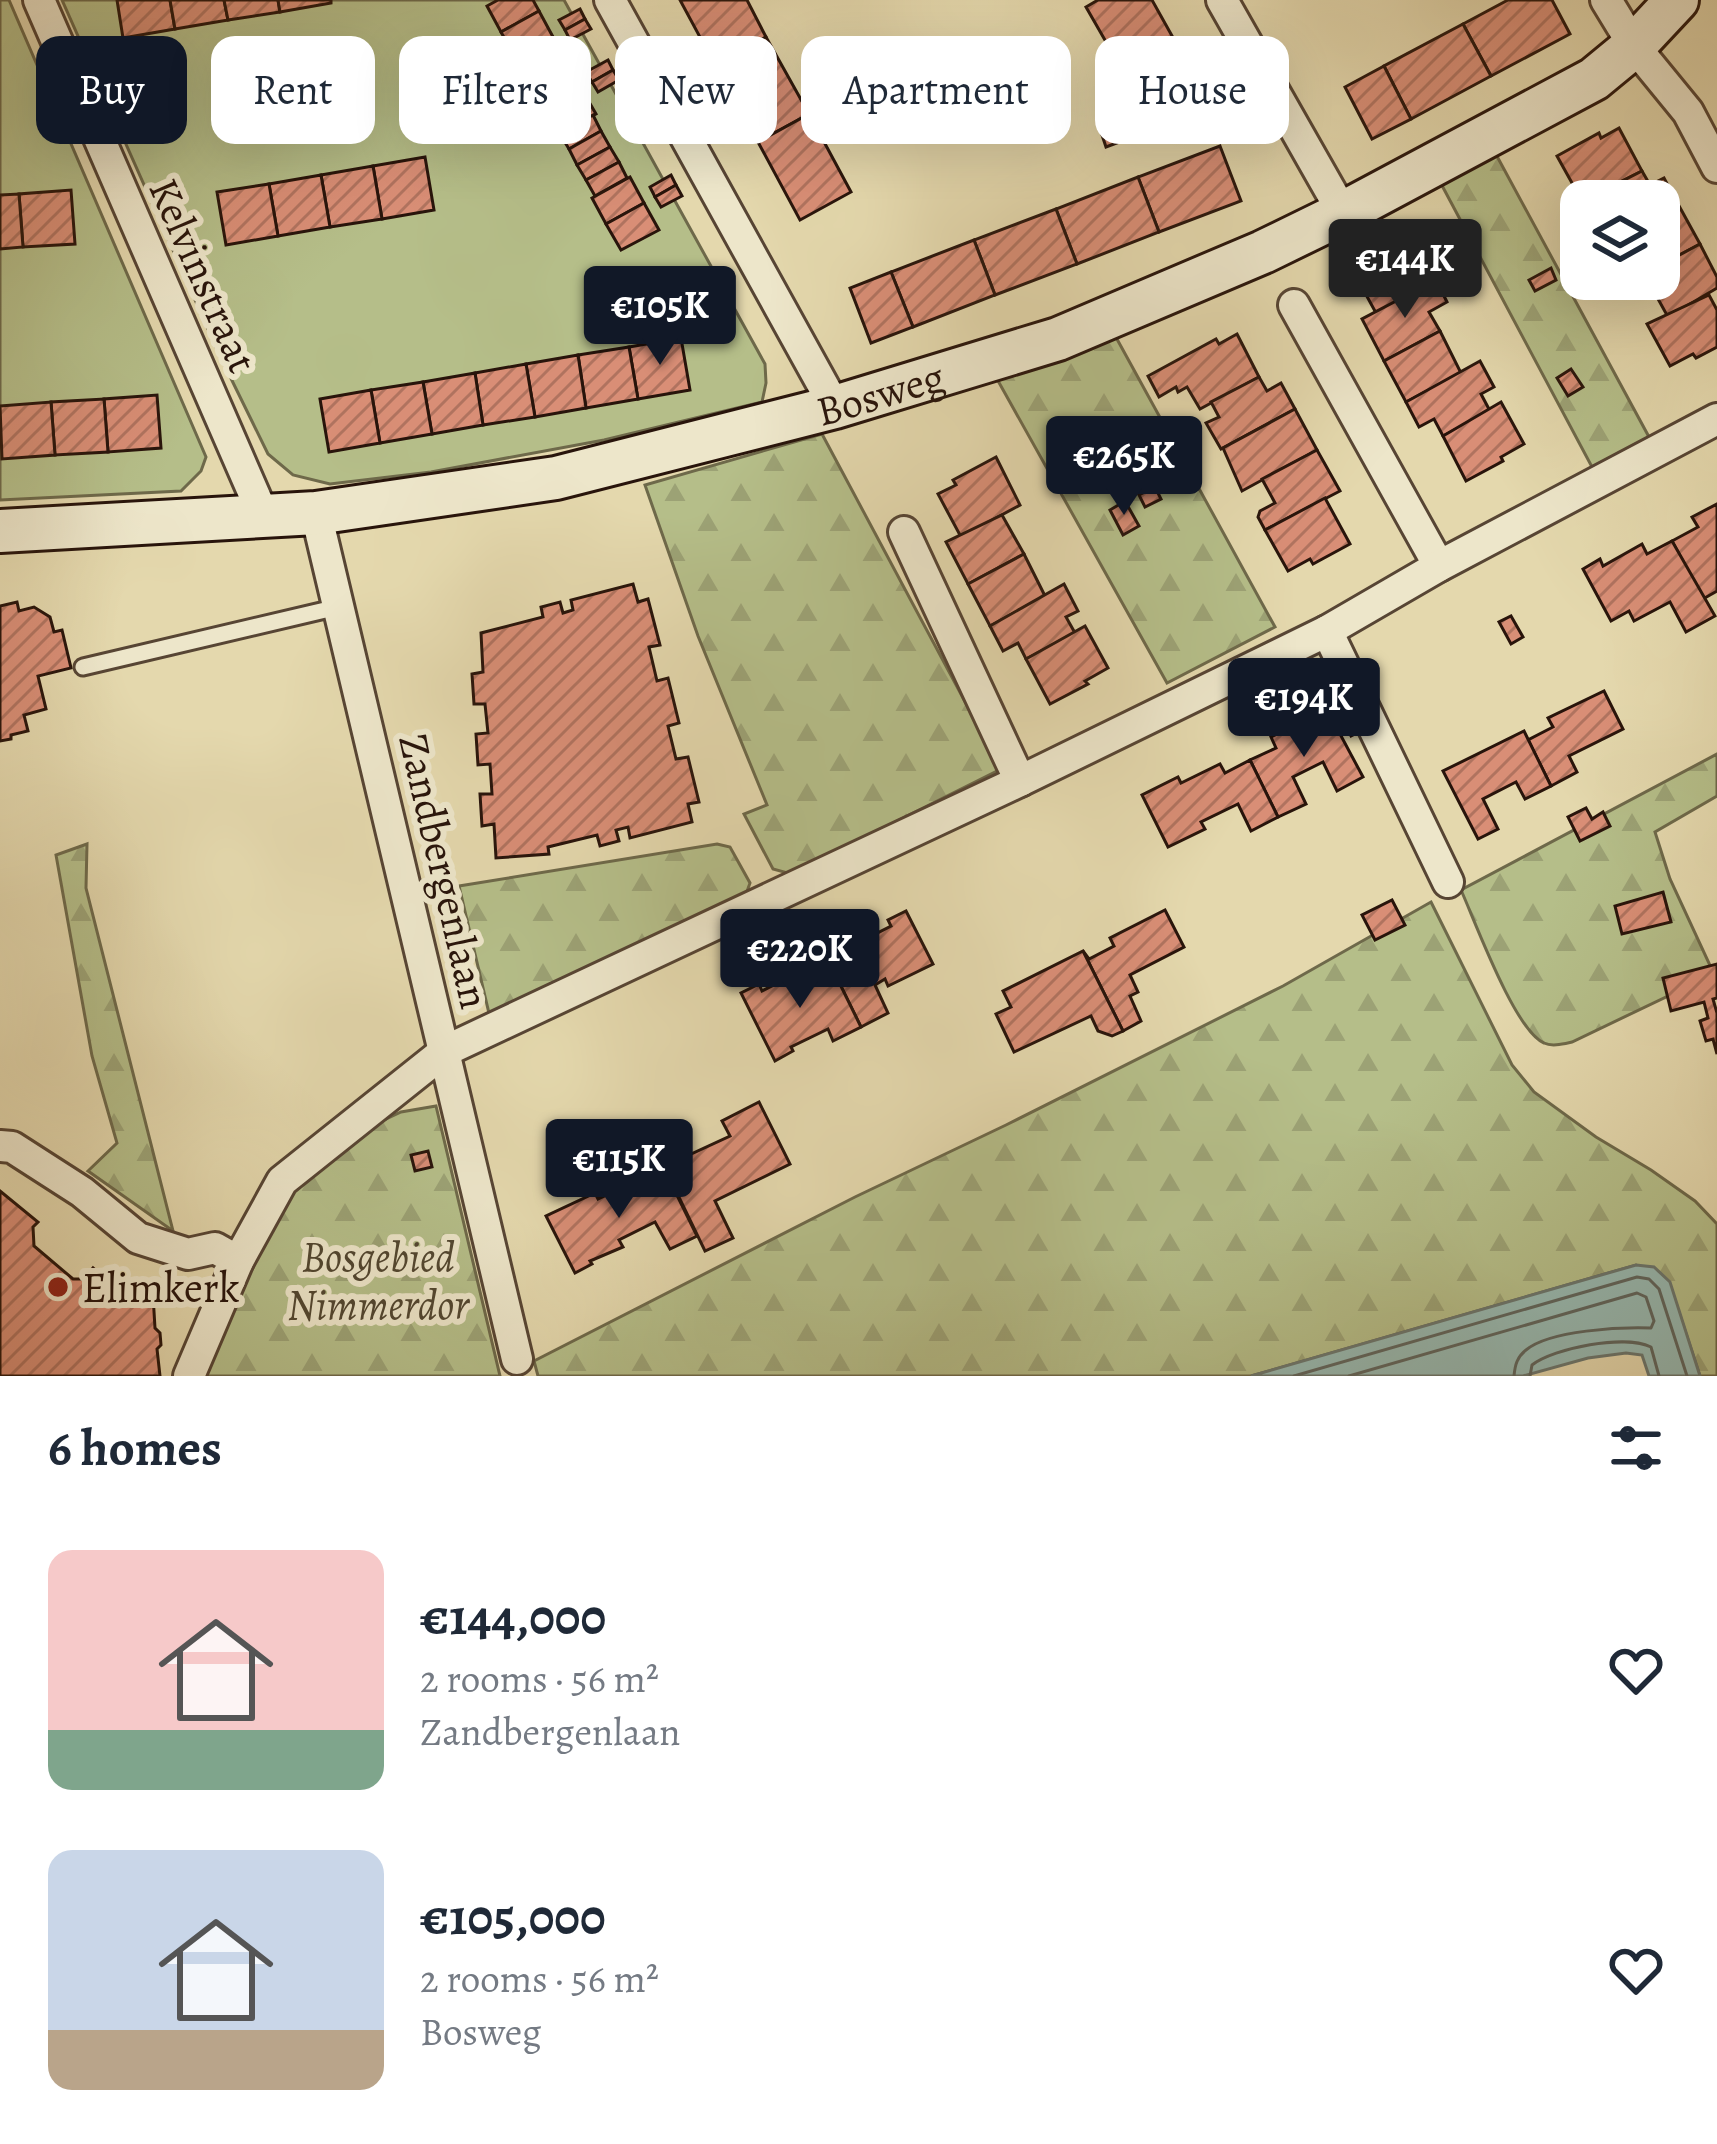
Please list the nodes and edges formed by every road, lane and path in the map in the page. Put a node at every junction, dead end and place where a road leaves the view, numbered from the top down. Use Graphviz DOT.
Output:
graph roads {
  1 [pos="38,0"];
  2 [pos="610,0"];
  3 [pos="1222,0"];
  4 [pos="1606,0"];
  5 [pos="1677,0"];
  6 [pos="1634,46"];
  7 [pos="1717,167"];
  8 [pos="1343,213"];
  9 [pos="1294,305"];
  10 [pos="835,407"];
  11 [pos="1717,419"];
  12 [pos="316,513"];
  13 [pos="264,517"];
  14 [pos="0,531"];
  15 [pos="904,532"];
  16 [pos="1439,566"];
  17 [pos="338,608"];
  18 [pos="1327,631"];
  19 [pos="83,668"];
  20 [pos="1020,781"];
  21 [pos="1448,882"];
  22 [pos="445,1051"];
  23 [pos="0,1146"];
  24 [pos="238,1261"];
  25 [pos="517,1359"];
  26 [pos="189,1376"];
  1 -- 13 [label="street, Kelvinstraat"];
  2 -- 10 [label="street"];
  3 -- 8 [label="street"];
  4 -- 6 [label="street"];
  5 -- 6 [label="street, Bosweg"];
  6 -- 7 [label="street"];
  6 -- 8 [label="street, Bosweg"];
  8 -- 10 [label="street, Bosweg"];
  9 -- 16 [label="street"];
  10 -- 12 [label="street, Bosweg"];
  11 -- 16 [label="street, Zandbergenlaan"];
  12 -- 13 [label="street, Bosweg"];
  12 -- 17 [label="street, Zandbergenlaan"];
  13 -- 14 [label="street, Bosweg"];
  15 -- 20 [label="street"];
  16 -- 18 [label="street, Zandbergenlaan"];
  17 -- 19 [label="lane"];
  17 -- 22 [label="street, Zandbergenlaan"];
  18 -- 20 [label="street, Zandbergenlaan"];
  18 -- 21 [label="street"];
  20 -- 22 [label="street, Zandbergenlaan"];
  22 -- 24 [label="street"];
  22 -- 25 [label="street"];
  23 -- 24 [label="street"];
  24 -- 26 [label="street"];
}
